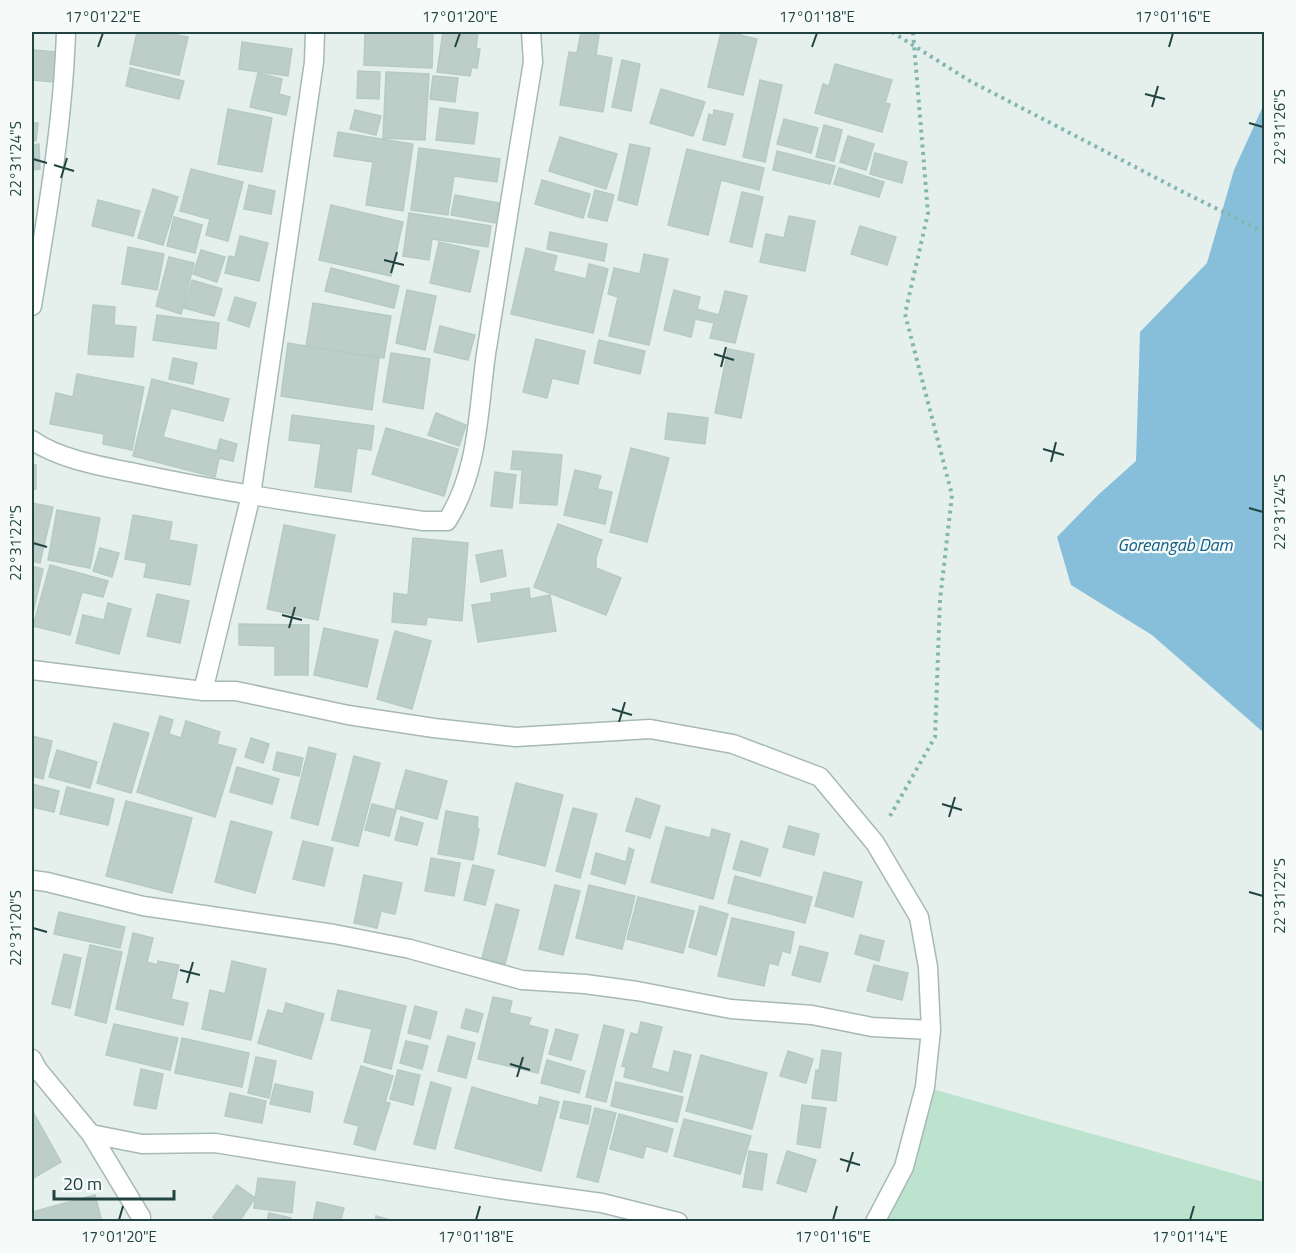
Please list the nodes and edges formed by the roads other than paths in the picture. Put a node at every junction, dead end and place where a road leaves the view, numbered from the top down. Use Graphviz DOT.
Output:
graph roads {
  1 [pos="66,32"];
  2 [pos="315,32"];
  3 [pos="531,32"];
  4 [pos="32,306"];
  5 [pos="32,440"];
  6 [pos="251,495"];
  7 [pos="32,670"];
  8 [pos="203,691"];
  9 [pos="32,880"];
  10 [pos="932,1030"];
  11 [pos="34,1068"];
  12 [pos="91,1134"];
  13 [pos="143,1220"];
  14 [pos="678,1221"];
  15 [pos="875,1221"];
  1 -- 4 [label="lane"];
  2 -- 6 [label="lane"];
  3 -- 6 [label="lane"];
  5 -- 6 [label="lane"];
  6 -- 8 [label="lane"];
  7 -- 8 [label="lane"];
  8 -- 10 [label="lane"];
  9 -- 10 [label="lane"];
  10 -- 15 [label="lane"];
  11 -- 12 [label="lane"];
  12 -- 13 [label="lane"];
  12 -- 14 [label="lane"];
}
